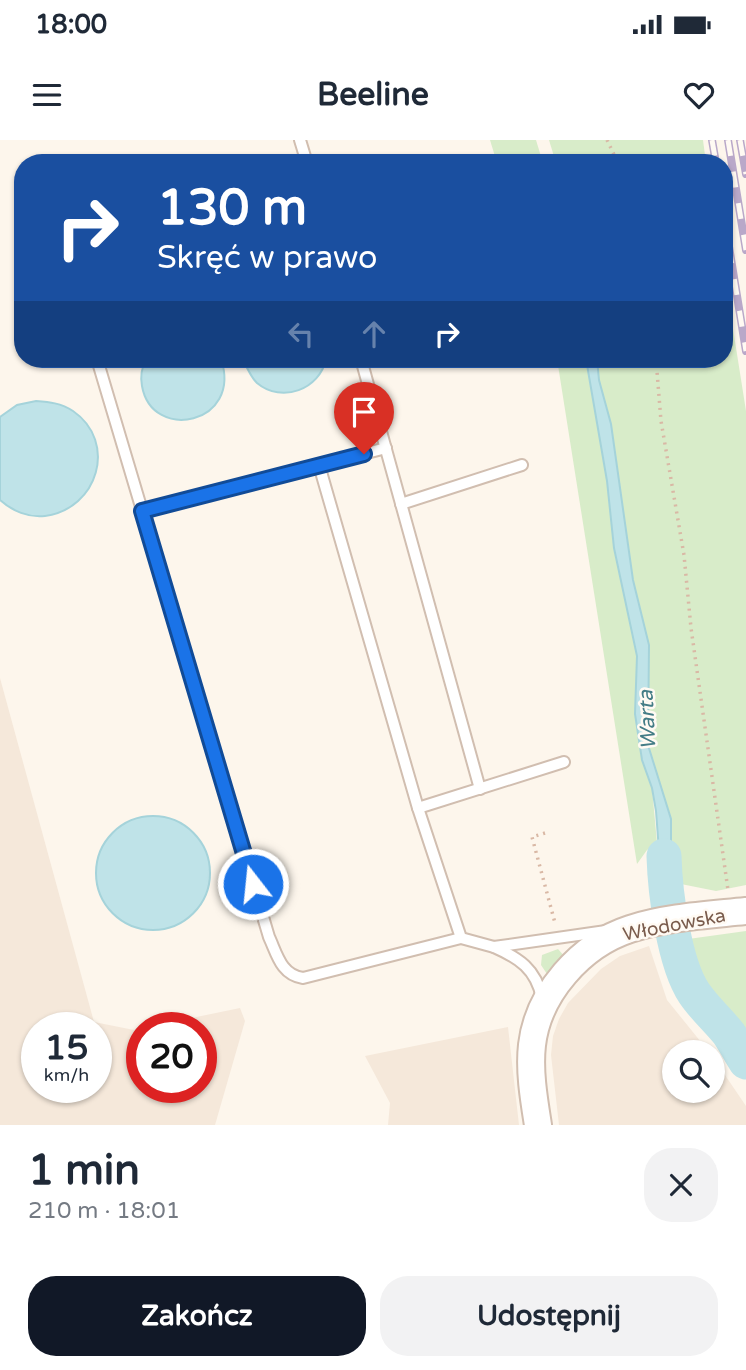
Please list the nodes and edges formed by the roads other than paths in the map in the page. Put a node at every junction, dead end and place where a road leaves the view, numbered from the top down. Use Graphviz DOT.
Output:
graph roads {
  1 [pos="100,368"];
  2 [pos="364,368"];
  3 [pos="386,448"];
  4 [pos="319,465"];
  5 [pos="522,465"];
  6 [pos="401,504"];
  7 [pos="142,511"];
  8 [pos="564,762"];
  9 [pos="480,789"];
  10 [pos="418,808"];
  11 [pos="739,911"];
  12 [pos="641,926"];
  13 [pos="461,938"];
  14 [pos="494,947"];
  15 [pos="543,1008"];
  16 [pos="538,1125"];
  1 -- 7 [label="lane"];
  2 -- 3 [label="lane"];
  3 -- 4 [label="lane"];
  3 -- 6 [label="lane"];
  4 -- 7 [label="lane"];
  4 -- 10 [label="lane"];
  5 -- 6 [label="lane"];
  6 -- 9 [label="lane"];
  7 -- 13 [label="lane"];
  8 -- 9 [label="lane"];
  9 -- 10 [label="lane"];
  10 -- 13 [label="lane"];
  11 -- 12 [label="street, Włodowska"];
  12 -- 14 [label="lane"];
  12 -- 15 [label="street, Włodowska"];
  13 -- 14 [label="lane"];
  14 -- 15 [label="lane"];
  15 -- 16 [label="street, Włodowska"];
}
